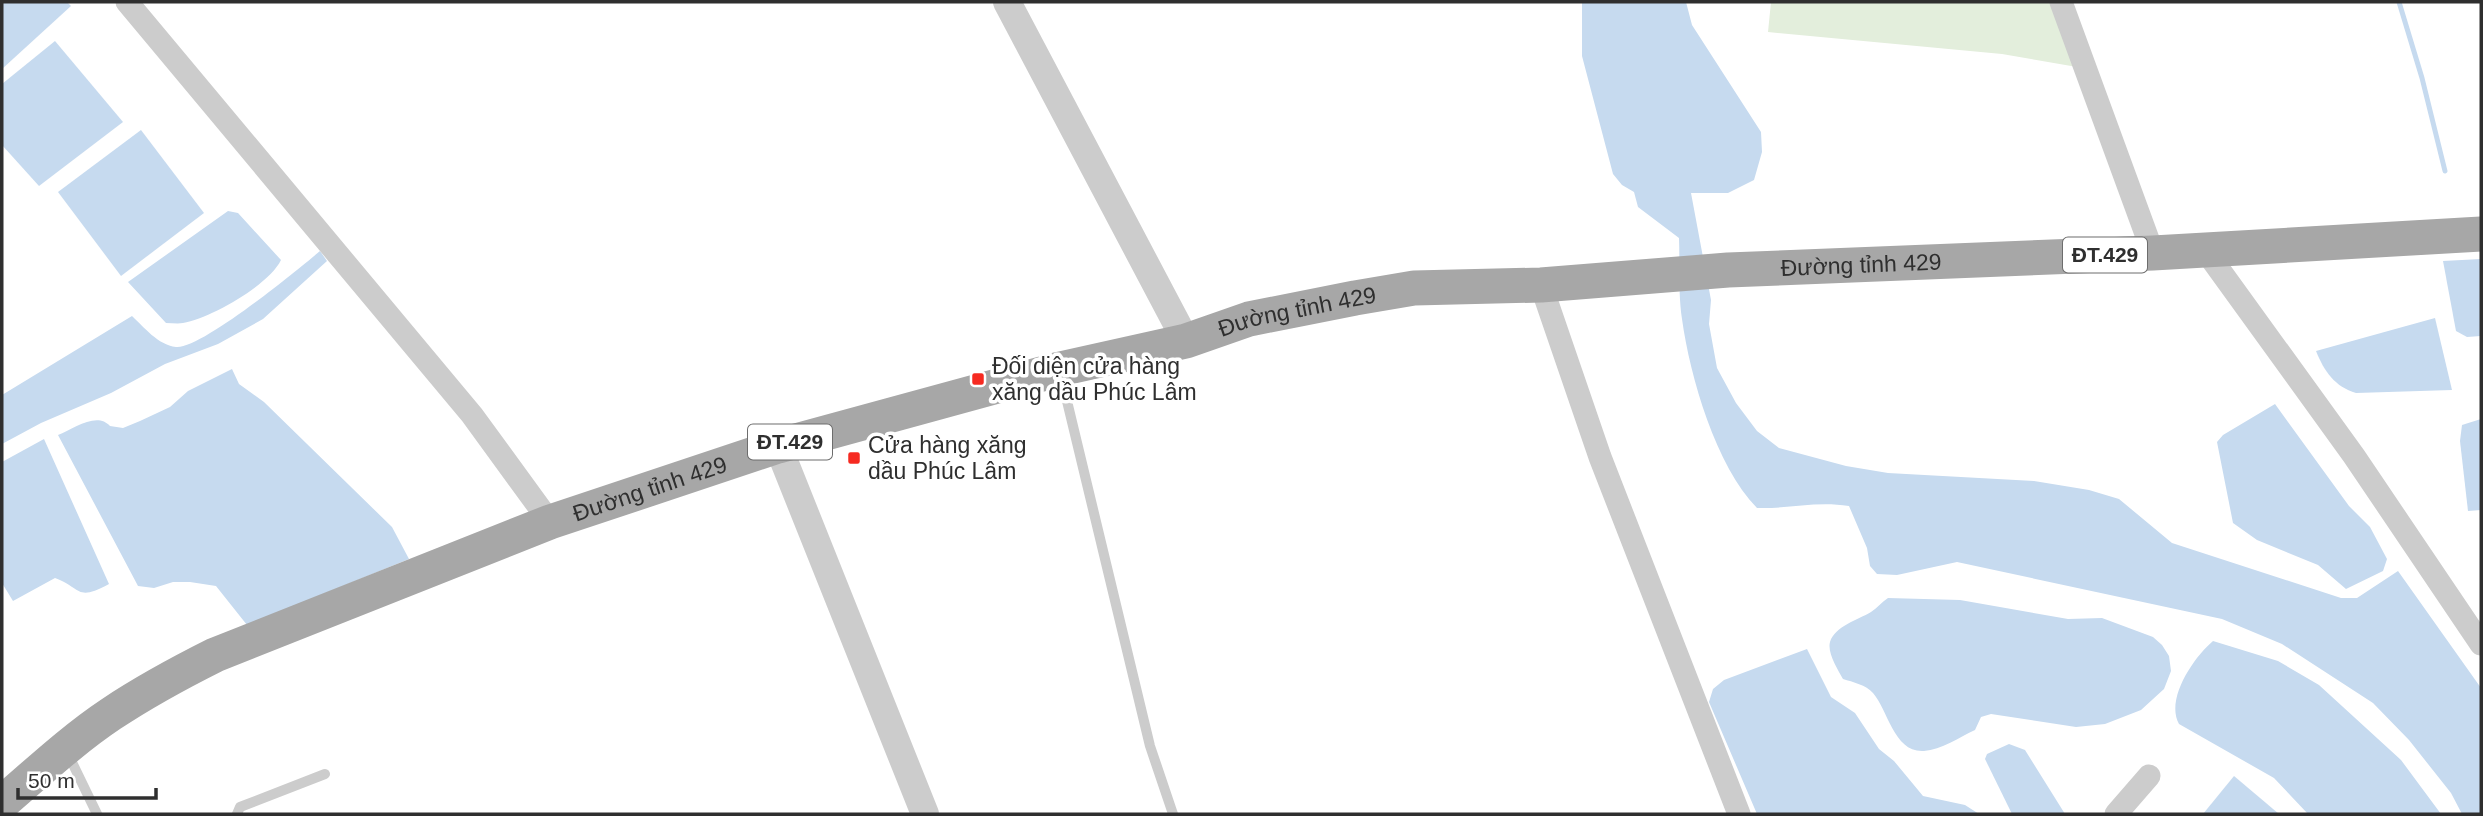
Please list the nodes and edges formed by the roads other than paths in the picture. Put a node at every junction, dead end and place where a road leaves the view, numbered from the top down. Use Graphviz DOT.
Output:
graph roads {
  1 [pos="127,2"];
  2 [pos="1007,2"];
  3 [pos="2061,2"];
  4 [pos="2481,234"];
  5 [pos="2205,250"];
  6 [pos="2153,253"];
  7 [pos="1541,285"];
  8 [pos="1186,341"];
  9 [pos="1060,369"];
  10 [pos="778,446"];
  11 [pos="550,522"];
  12 [pos="2481,644"];
  13 [pos="65,749"];
  14 [pos="325,774"];
  15 [pos="2149,776"];
  16 [pos="2,803"];
  17 [pos="97,814"];
  18 [pos="237,814"];
  19 [pos="925,814"];
  20 [pos="1173,814"];
  21 [pos="1739,814"];
  22 [pos="2116,814"];
  1 -- 11 [label="street"];
  2 -- 8 [label="street"];
  3 -- 6 [label="street"];
  4 -- 5 [label="main road, Đường tỉnh 429 / ĐT.429"];
  5 -- 6 [label="main road, Đường tỉnh 429 / ĐT.429"];
  5 -- 12 [label="street"];
  6 -- 7 [label="main road, Đường tỉnh 429 / ĐT.429"];
  7 -- 8 [label="main road, Đường tỉnh 429 / ĐT.429"];
  7 -- 21 [label="street"];
  8 -- 9 [label="main road, Đường tỉnh 429 / ĐT.429"];
  9 -- 10 [label="main road, Đường tỉnh 429 / ĐT.429"];
  9 -- 20 [label="lane"];
  10 -- 11 [label="main road, Đường tỉnh 429 / ĐT.429"];
  10 -- 19 [label="street"];
  11 -- 13 [label="main road, Đường tỉnh 429 / ĐT.429"];
  13 -- 16 [label="main road, Đường tỉnh 429 / ĐT.429"];
  13 -- 17 [label="lane"];
  14 -- 18 [label="lane"];
  15 -- 22 [label="street"];
}
